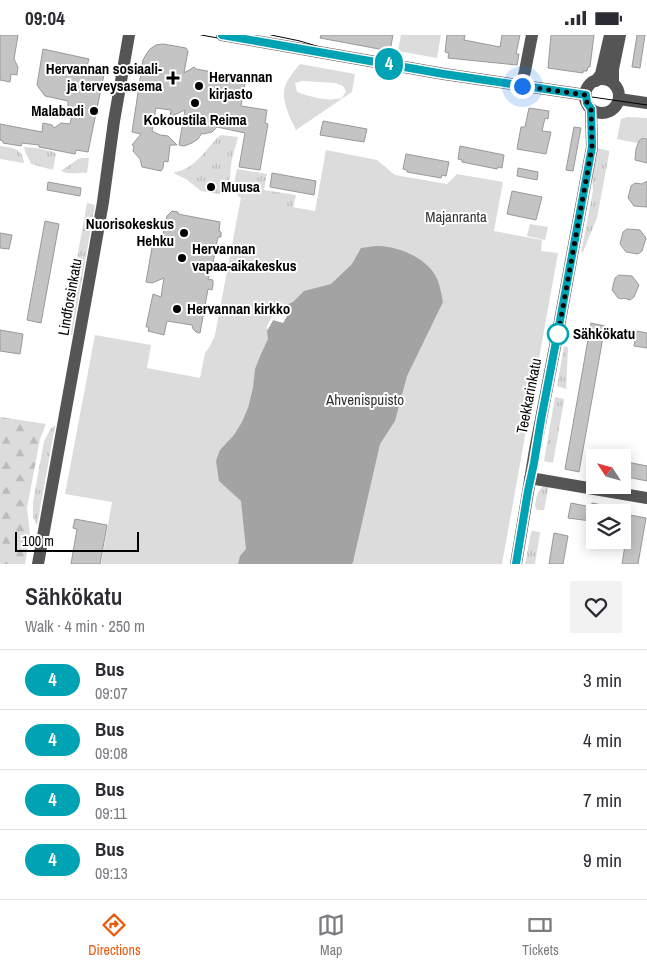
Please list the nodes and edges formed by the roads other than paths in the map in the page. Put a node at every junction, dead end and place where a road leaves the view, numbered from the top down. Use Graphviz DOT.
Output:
graph roads {
  1 [pos="129,35"];
  2 [pos="222,35"];
  3 [pos="268,35"];
  4 [pos="532,35"];
  5 [pos="610,35"];
  6 [pos="620,35"];
  7 [pos="335,55"];
  8 [pos="596,81"];
  9 [pos="613,83"];
  10 [pos="522,86"];
  11 [pos="586,95"];
  12 [pos="619,99"];
  13 [pos="647,103"];
  14 [pos="591,109"];
  15 [pos="605,113"];
  16 [pos="592,147"];
  17 [pos="530,478"];
  18 [pos="647,498"];
  19 [pos="38,564"];
  20 [pos="516,564"];
  1 -- 19 [label="street, Lindforsinkatu"];
  2 -- 7 [label="street"];
  3 -- 7 [label="street"];
  4 -- 10 [label="street"];
  5 -- 8 [label="street"];
  6 -- 9 [label="street"];
  7 -- 10 [label="street"];
  8 -- 9 [label="street"];
  8 -- 11 [label="street"];
  9 -- 12 [label="street"];
  10 -- 11 [label="street"];
  11 -- 14 [label="street"];
  12 -- 13 [label="street"];
  12 -- 15 [label="street"];
  14 -- 15 [label="street"];
  14 -- 16 [label="street, Teekkarinkatu"];
  15 -- 16 [label="street, Teekkarinkatu"];
  16 -- 17 [label="street, Teekkarinkatu"];
  17 -- 18 [label="street"];
  17 -- 20 [label="street, Teekkarinkatu"];
}
